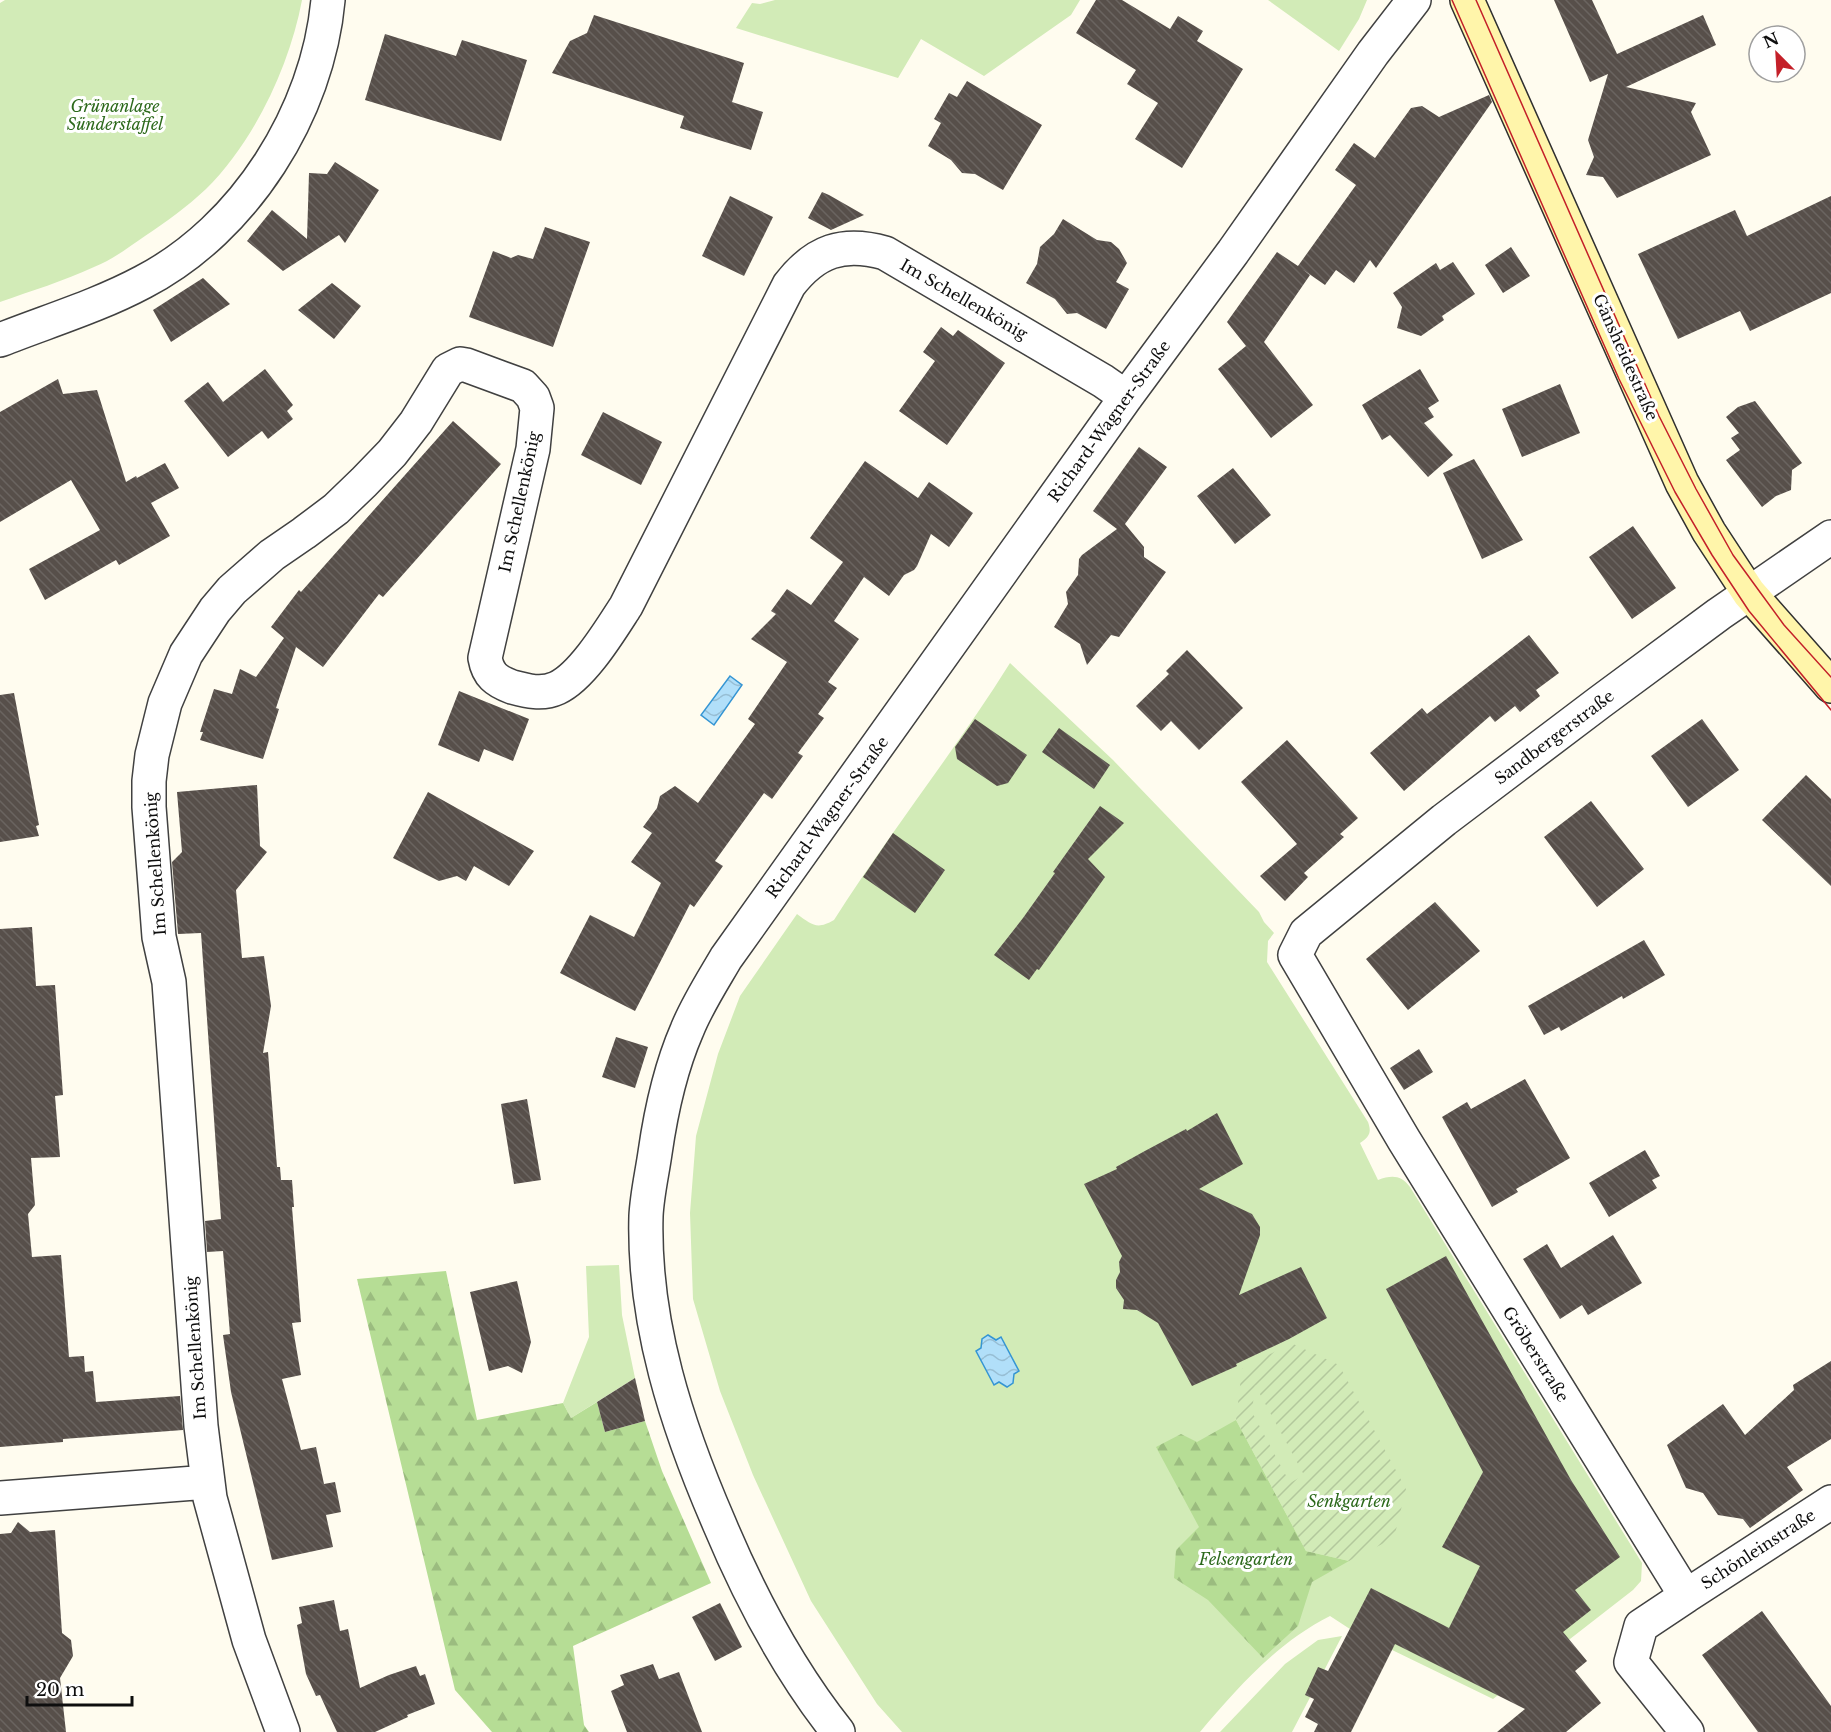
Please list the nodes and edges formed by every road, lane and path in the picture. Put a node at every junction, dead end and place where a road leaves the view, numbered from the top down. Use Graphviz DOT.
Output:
graph roads {
  1 [pos="328,0"];
  2 [pos="1414,0"];
  3 [pos="1467,0"];
  4 [pos="0,340"];
  5 [pos="1126,397"];
  6 [pos="1831,537"];
  7 [pos="1749,593"];
  8 [pos="1831,686"];
  9 [pos="1295,955"];
  10 [pos="208,1482"];
  11 [pos="0,1498"];
  12 [pos="1831,1502"];
  13 [pos="1686,1596"];
  14 [pos="283,1732"];
  15 [pos="838,1732"];
  16 [pos="1687,1732"];
  1 -- 4 [label="street"];
  2 -- 5 [label="street, Richard-Wagner-Straße"];
  3 -- 7 [label="street, Gänsheidestraße"];
  5 -- 10 [label="street, Im Schellenkönig"];
  5 -- 15 [label="street, Richard-Wagner-Straße"];
  6 -- 7 [label="street, Sandbergerstraße"];
  7 -- 8 [label="street, Gänsheidestraße"];
  7 -- 9 [label="street, Sandbergerstraße"];
  9 -- 13 [label="street, Gröberstraße"];
  10 -- 11 [label="street"];
  10 -- 14 [label="street, Im Schellenkönig"];
  12 -- 13 [label="street, Schönleinstraße"];
  13 -- 16 [label="street"];
}
